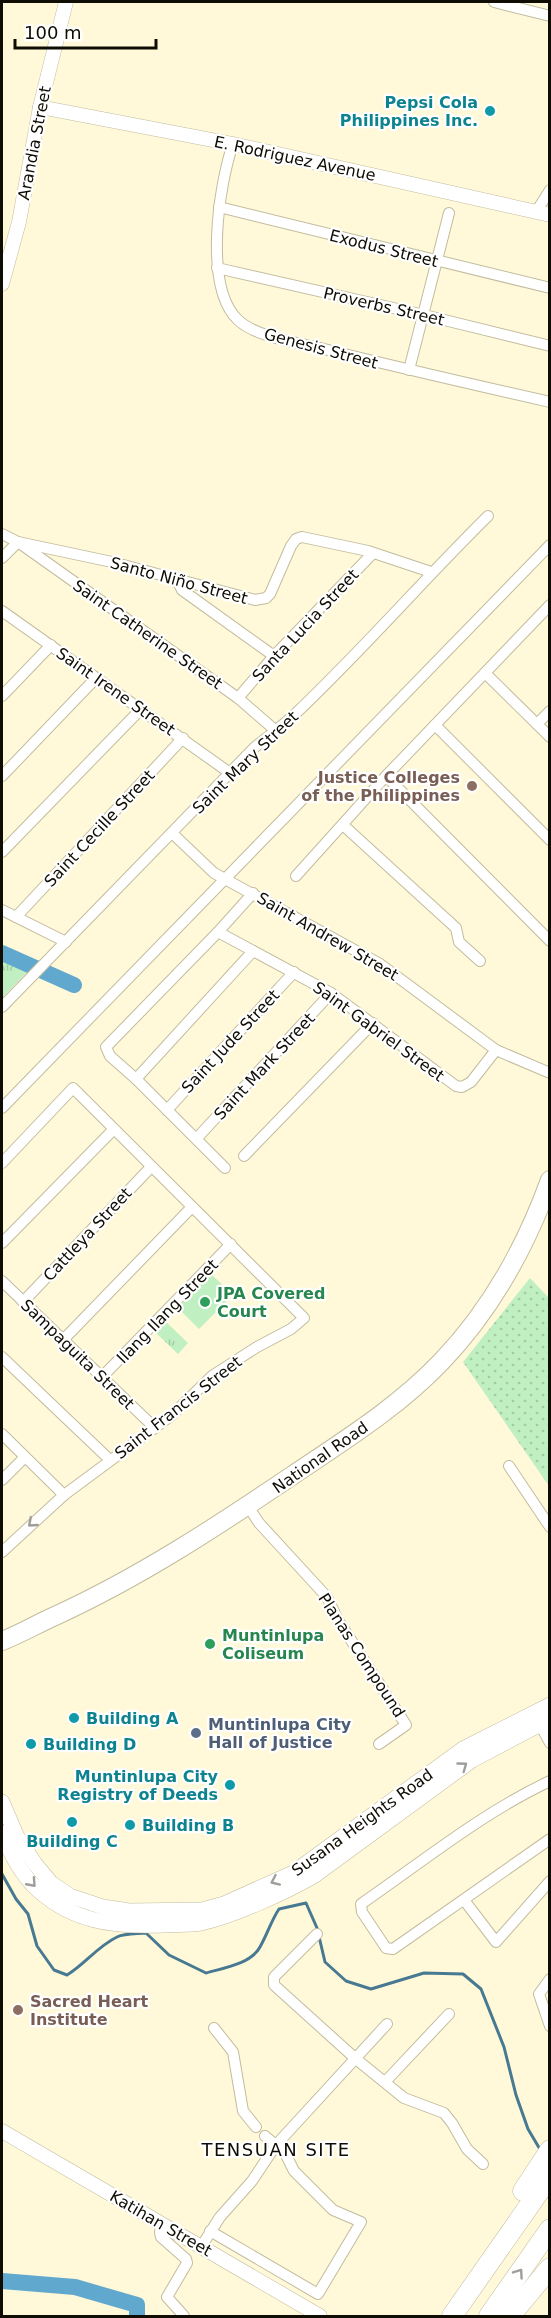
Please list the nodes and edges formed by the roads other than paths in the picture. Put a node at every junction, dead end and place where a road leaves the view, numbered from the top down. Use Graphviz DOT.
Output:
graph roads {
  1 [pos="66,2"];
  2 [pos="494,2"];
  3 [pos="549,16"];
  4 [pos="40,107"];
  5 [pos="233,144"];
  6 [pos="549,190"];
  7 [pos="219,207"];
  8 [pos="449,213"];
  9 [pos="543,213"];
  10 [pos="438,261"];
  11 [pos="217,268"];
  12 [pos="2,284"];
  13 [pos="549,288"];
  14 [pos="424,315"];
  15 [pos="549,346"];
  16 [pos="409,370"];
  17 [pos="549,402"];
  18 [pos="488,516"];
  19 [pos="2,534"];
  20 [pos="18,542"];
  21 [pos="549,545"];
  22 [pos="373,553"];
  23 [pos="2,558"];
  24 [pos="431,572"];
  25 [pos="177,580"];
  26 [pos="549,605"];
  27 [pos="4,616"];
  28 [pos="51,645"];
  29 [pos="274,656"];
  30 [pos="485,672"];
  31 [pos="96,678"];
  32 [pos="2,696"];
  33 [pos="238,698"];
  34 [pos="141,710"];
  35 [pos="549,711"];
  36 [pos="537,724"];
  37 [pos="435,725"];
  38 [pos="276,730"];
  39 [pos="549,736"];
  40 [pos="183,738"];
  41 [pos="230,773"];
  42 [pos="2,776"];
  43 [pos="386,776"];
  44 [pos="343,825"];
  45 [pos="172,833"];
  46 [pos="549,840"];
  47 [pos="2,852"];
  48 [pos="296,876"];
  49 [pos="226,878"];
  50 [pos="253,893"];
  51 [pos="2,910"];
  52 [pos="16,917"];
  53 [pos="218,932"];
  54 [pos="549,940"];
  55 [pos="66,942"];
  56 [pos="253,951"];
  57 [pos="480,960"];
  58 [pos="294,972"];
  59 [pos="331,993"];
  60 [pos="2,1007"];
  61 [pos="373,1023"];
  62 [pos="496,1050"];
  63 [pos="549,1073"];
  64 [pos="136,1079"];
  65 [pos="2,1108"];
  66 [pos="167,1110"];
  67 [pos="113,1130"];
  68 [pos="197,1138"];
  69 [pos="244,1156"];
  70 [pos="2,1163"];
  71 [pos="152,1167"];
  72 [pos="225,1168"];
  73 [pos="549,1180"];
  74 [pos="545,1206"];
  75 [pos="192,1207"];
  76 [pos="2,1243"];
  77 [pos="231,1244"];
  78 [pos="2,1281"];
  79 [pos="23,1302"];
  80 [pos="63,1340"];
  81 [pos="2,1357"];
  82 [pos="102,1377"];
  83 [pos="155,1428"];
  84 [pos="2,1434"];
  85 [pos="25,1457"];
  86 [pos="110,1460"];
  87 [pos="509,1466"];
  88 [pos="2,1480"];
  89 [pos="64,1495"];
  90 [pos="248,1506"];
  91 [pos="549,1527"];
  92 [pos="2,1552"];
  93 [pos="2,1641"];
  94 [pos="545,1715"];
  95 [pos="549,1743"];
  96 [pos="379,1744"];
  97 [pos="549,1781"];
  98 [pos="2,1802"];
  99 [pos="2,1833"];
  100 [pos="549,1839"];
  101 [pos="549,1881"];
  102 [pos="465,1900"];
  103 [pos="317,1934"];
  104 [pos="549,1978"];
  105 [pos="449,2014"];
  106 [pos="387,2024"];
  107 [pos="549,2026"];
  108 [pos="214,2028"];
  109 [pos="356,2059"];
  110 [pos="385,2082"];
  111 [pos="256,2127"];
  112 [pos="2,2131"];
  113 [pos="266,2136"];
  114 [pos="276,2145"];
  115 [pos="549,2151"];
  116 [pos="483,2164"];
  117 [pos="549,2176"];
  118 [pos="162,2223"];
  119 [pos="549,2229"];
  120 [pos="210,2231"];
  121 [pos="201,2247"];
  122 [pos="549,2268"];
  123 [pos="474,2286"];
  124 [pos="184,2316"];
  125 [pos="320,2316"];
  126 [pos="452,2316"];
  127 [pos="489,2316"];
  128 [pos="510,2316"];
  1 -- 4 [label="street, Arandia Street"];
  2 -- 3 [label="street"];
  4 -- 5 [label="street, E. Rodriguez Avenue"];
  4 -- 12 [label="street, Arandia Street"];
  5 -- 7 [label="street, Genesis Street"];
  5 -- 9 [label="street, E. Rodriguez Avenue"];
  6 -- 9 [label="street"];
  7 -- 10 [label="street, Exodus Street"];
  7 -- 11 [label="street, Genesis Street"];
  8 -- 10 [label="street"];
  10 -- 13 [label="street, Exodus Street"];
  10 -- 14 [label="street"];
  11 -- 14 [label="street, Proverbs Street"];
  11 -- 16 [label="street, Genesis Street"];
  14 -- 15 [label="street, Proverbs Street"];
  14 -- 16 [label="street"];
  16 -- 17 [label="street, Genesis Street"];
  18 -- 24 [label="street, Saint Mary Street"];
  19 -- 20 [label="street"];
  20 -- 23 [label="street"];
  20 -- 25 [label="street, Santo Niño Street"];
  20 -- 33 [label="street, Saint Catherine Street"];
  21 -- 49 [label="street"];
  22 -- 24 [label="street, Santo Niño Street"];
  22 -- 25 [label="street, Santo Niño Street"];
  22 -- 29 [label="street, Santa Lucia Street"];
  24 -- 38 [label="street, Saint Mary Street"];
  25 -- 29 [label="street"];
  26 -- 30 [label="street"];
  27 -- 28 [label="street, Saint Irene Street"];
  28 -- 31 [label="street, Saint Irene Street"];
  28 -- 32 [label="street"];
  29 -- 33 [label="street, Santa Lucia Street"];
  30 -- 36 [label="street"];
  30 -- 37 [label="street"];
  31 -- 34 [label="street, Saint Irene Street"];
  31 -- 42 [label="street"];
  33 -- 38 [label="street, Saint Catherine Street"];
  34 -- 40 [label="street, Saint Irene Street"];
  34 -- 47 [label="street"];
  35 -- 36 [label="street"];
  36 -- 39 [label="street"];
  37 -- 43 [label="street"];
  37 -- 46 [label="street"];
  38 -- 41 [label="street, Saint Mary Street"];
  40 -- 41 [label="street, Saint Irene Street"];
  40 -- 52 [label="street, Saint Cecille Street"];
  41 -- 45 [label="street, Saint Mary Street"];
  43 -- 44 [label="street"];
  43 -- 54 [label="street"];
  44 -- 48 [label="street"];
  44 -- 57 [label="street"];
  45 -- 49 [label="street, Saint Andrew Street"];
  45 -- 55 [label="street, Saint Mary Street"];
  49 -- 50 [label="street, Saint Andrew Street"];
  49 -- 65 [label="street"];
  50 -- 53 [label="street"];
  50 -- 62 [label="street, Saint Andrew Street"];
  51 -- 52 [label="street"];
  52 -- 55 [label="street"];
  53 -- 56 [label="street, Saint Gabriel Street"];
  53 -- 64 [label="street"];
  55 -- 60 [label="street, Saint Mary Street"];
  56 -- 58 [label="street, Saint Gabriel Street"];
  56 -- 64 [label="street"];
  58 -- 59 [label="street, Saint Gabriel Street"];
  58 -- 66 [label="street, Saint Jude Street"];
  59 -- 61 [label="street, Saint Gabriel Street"];
  59 -- 68 [label="street, Saint Mark Street"];
  61 -- 62 [label="street, Saint Gabriel Street"];
  61 -- 69 [label="street"];
  62 -- 63 [label="street, Saint Andrew Street"];
  64 -- 66 [label="street"];
  66 -- 68 [label="street"];
  67 -- 70 [label="street, Saint Francis Street"];
  67 -- 71 [label="street, Saint Francis Street"];
  67 -- 76 [label="street"];
  68 -- 72 [label="street"];
  71 -- 75 [label="street, Saint Francis Street"];
  71 -- 79 [label="street, Cattleya Street"];
  73 -- 74 [label="highway, National Road"];
  74 -- 90 [label="highway, National Road"];
  75 -- 77 [label="street, Saint Francis Street"];
  75 -- 80 [label="street"];
  77 -- 82 [label="street, Ilang Ilang Street"];
  77 -- 83 [label="street, Saint Francis Street"];
  78 -- 79 [label="street, Sampaguita Street"];
  79 -- 80 [label="street, Sampaguita Street"];
  80 -- 82 [label="street, Sampaguita Street"];
  81 -- 86 [label="street"];
  82 -- 83 [label="street, Sampaguita Street"];
  83 -- 86 [label="street, Saint Francis Street"];
  84 -- 85 [label="street"];
  85 -- 88 [label="street"];
  85 -- 89 [label="street"];
  86 -- 89 [label="street, Saint Francis Street"];
  87 -- 91 [label="street"];
  89 -- 92 [label="street, Saint Francis Street, one-way"];
  90 -- 93 [label="highway, National Road"];
  90 -- 96 [label="street, Planas Compound"];
  94 -- 95 [label="street"];
  94 -- 98 [label="main road, Susana Heights Road, one-way"];
  99 -- 94 [label="main road, Susana Heights Road, one-way"];
  97 -- 102 [label="street"];
  100 -- 102 [label="street"];
  101 -- 102 [label="street"];
  103 -- 109 [label="street"];
  104 -- 107 [label="street"];
  105 -- 110 [label="street"];
  106 -- 109 [label="street"];
  108 -- 111 [label="street"];
  109 -- 110 [label="street"];
  109 -- 114 [label="street"];
  110 -- 116 [label="street"];
  112 -- 118 [label="street, Katihan Street"];
  113 -- 114 [label="street, Katihan Street"];
  114 -- 120 [label="street"];
  114 -- 120 [label="street, Katihan Street"];
  115 -- 123 [label="highway"];
  117 -- 123 [label="highway"];
  118 -- 121 [label="street, Katihan Street"];
  118 -- 124 [label="street"];
  127 -- 119 [label="highway, one-way"];
  120 -- 121 [label="street"];
  121 -- 125 [label="street, Katihan Street"];
  122 -- 128 [label="highway"];
  123 -- 126 [label="highway"];
}
